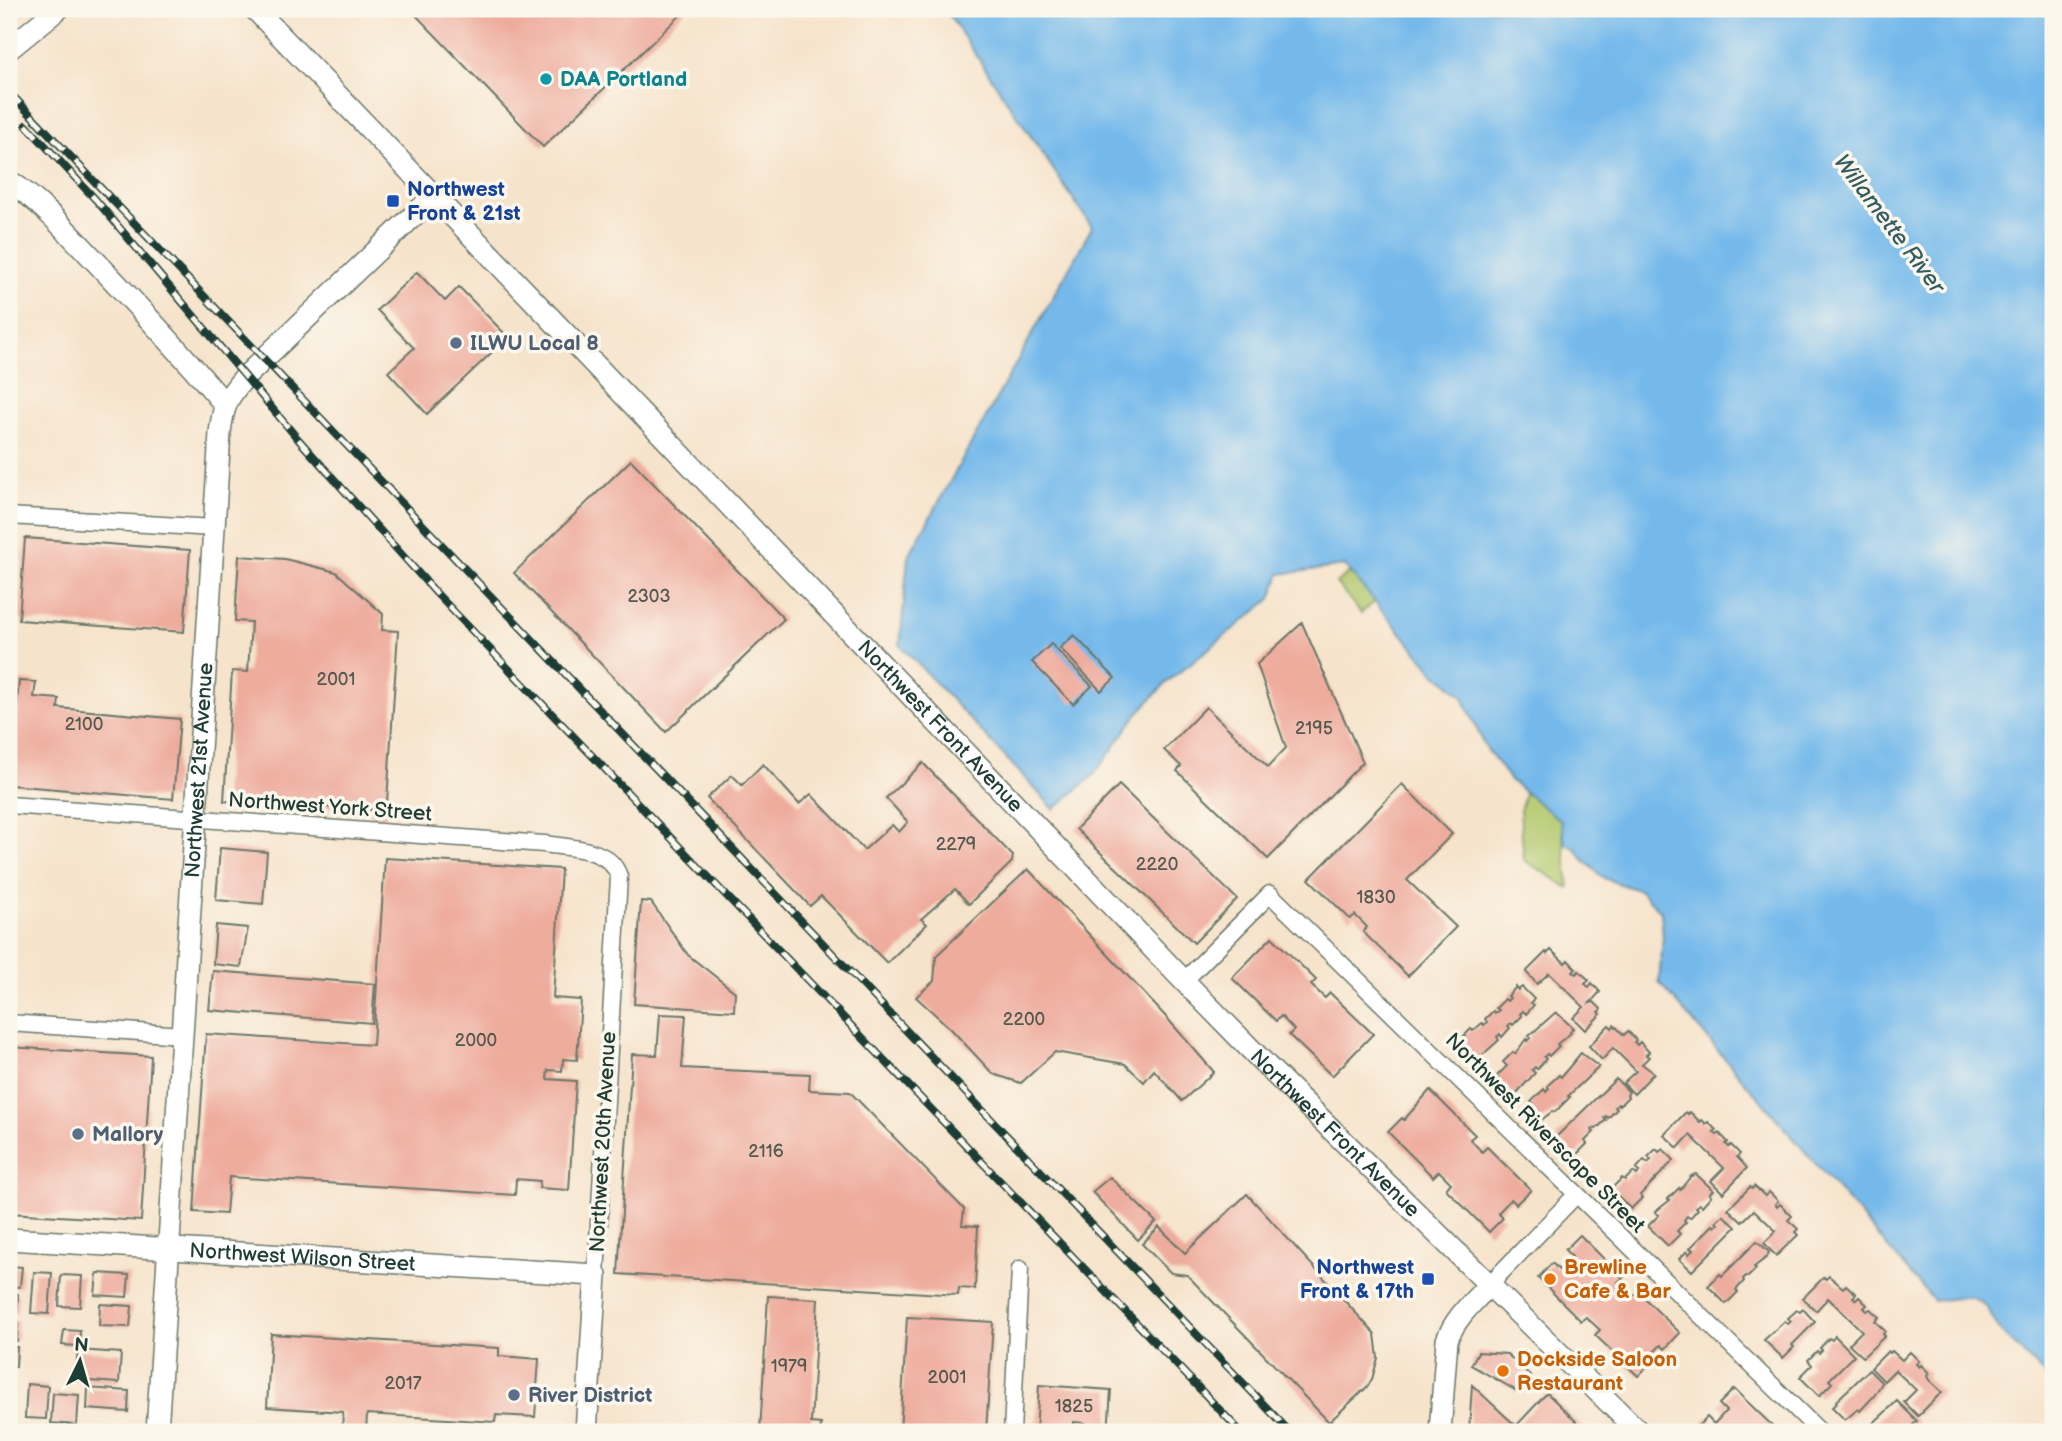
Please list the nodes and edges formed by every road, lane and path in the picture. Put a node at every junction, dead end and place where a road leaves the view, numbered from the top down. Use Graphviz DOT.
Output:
graph roads {
  1 [pos="58,9"];
  2 [pos="255,9"];
  3 [pos="12,43"];
  4 [pos="9,181"];
  5 [pos="435,196"];
  6 [pos="225,405"];
  7 [pos="9,516"];
  8 [pos="214,528"];
  9 [pos="9,805"];
  10 [pos="196,819"];
  11 [pos="604,856"];
  12 [pos="1184,981"];
  13 [pos="9,1023"];
  14 [pos="183,1035"];
  15 [pos="1576,1195"];
  16 [pos="9,1239"];
  17 [pos="169,1248"];
  18 [pos="1020,1269"];
  19 [pos="596,1275"];
  20 [pos="1489,1285"];
  21 [pos="158,1432"];
  22 [pos="586,1432"];
  23 [pos="1012,1432"];
  24 [pos="1440,1432"];
  25 [pos="1639,1432"];
  26 [pos="1819,1432"];
  1 -- 3 [label="street"];
  2 -- 5 [label="street, Northwest Front Avenue"];
  4 -- 6 [label="street"];
  5 -- 6 [label="street, Northwest 21st Avenue"];
  5 -- 12 [label="street, Northwest Front Avenue"];
  6 -- 8 [label="street, Northwest 21st Avenue"];
  7 -- 8 [label="street"];
  8 -- 10 [label="street, Northwest 21st Avenue"];
  9 -- 10 [label="street, Northwest York Street"];
  10 -- 11 [label="street, Northwest York Street"];
  10 -- 14 [label="street, Northwest 21st Avenue"];
  11 -- 19 [label="street, Northwest 20th Avenue"];
  12 -- 15 [label="street, Northwest Riverscape Street"];
  12 -- 20 [label="street, Northwest Front Avenue"];
  13 -- 14 [label="street"];
  14 -- 17 [label="street, Northwest 21st Avenue"];
  15 -- 20 [label="street"];
  15 -- 26 [label="street, Northwest Riverscape Street"];
  16 -- 17 [label="street, Northwest Wilson Street"];
  17 -- 19 [label="street, Northwest Wilson Street"];
  17 -- 21 [label="street, Northwest 21st Avenue"];
  18 -- 23 [label="street"];
  19 -- 22 [label="street, Northwest 20th Avenue"];
  20 -- 24 [label="street"];
  20 -- 25 [label="street, Northwest Front Avenue"];
}
